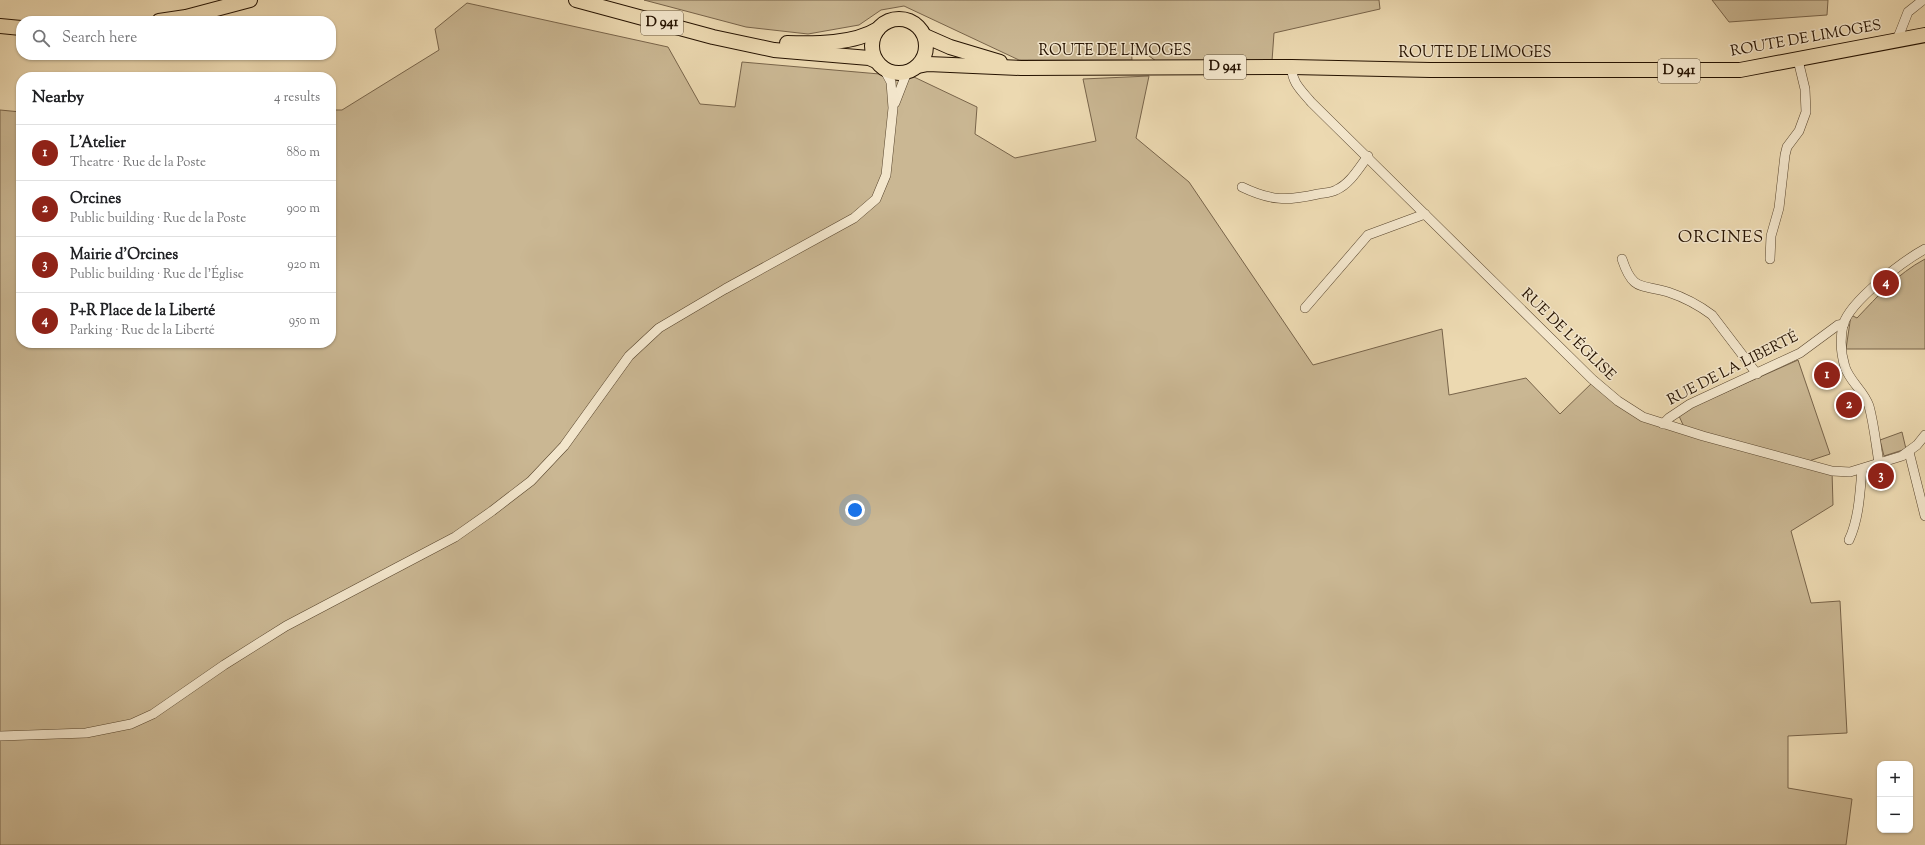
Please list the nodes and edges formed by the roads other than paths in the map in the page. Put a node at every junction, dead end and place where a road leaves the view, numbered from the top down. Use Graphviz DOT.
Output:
graph roads {
  1 [pos="250,0"];
  2 [pos="576,0"];
  3 [pos="1923,0"];
  4 [pos="190,16"];
  5 [pos="0,26"];
  6 [pos="16,28"];
  7 [pos="878,29"];
  8 [pos="1925,35"];
  9 [pos="924,36"];
  10 [pos="1897,40"];
  11 [pos="749,44"];
  12 [pos="1798,60"];
  13 [pos="880,65"];
  14 [pos="1292,67"];
  15 [pos="1021,68"];
  16 [pos="912,69"];
  17 [pos="894,108"];
  18 [pos="1368,156"];
  19 [pos="1242,187"];
  20 [pos="1425,214"];
  21 [pos="1925,249"];
  22 [pos="1622,259"];
  23 [pos="1770,259"];
  24 [pos="1305,308"];
  25 [pos="1844,324"];
  26 [pos="1757,374"];
  27 [pos="1663,424"];
  28 [pos="1925,435"];
  29 [pos="1909,452"];
  30 [pos="1879,463"];
  31 [pos="1862,469"];
  32 [pos="1925,516"];
  33 [pos="1849,540"];
  34 [pos="0,736"];
  1 -- 4 [label="main road"];
  2 -- 11 [label="main road, D 941"];
  3 -- 10 [label="street"];
  5 -- 6 [label="main road"];
  7 -- 9 [label="main road"];
  7 -- 11 [label="main road, D 941"];
  7 -- 13 [label="main road"];
  8 -- 10 [label="main road, ROUTE DE LIMOGES / D 941"];
  9 -- 15 [label="main road, ROUTE DE LIMOGES / D 941"];
  9 -- 16 [label="main road"];
  10 -- 12 [label="main road, ROUTE DE LIMOGES / D 941"];
  11 -- 13 [label="main road, D 941"];
  12 -- 14 [label="main road, ROUTE DE LIMOGES / D 941"];
  12 -- 23 [label="street"];
  13 -- 16 [label="main road"];
  13 -- 17 [label="street"];
  14 -- 15 [label="main road, ROUTE DE LIMOGES / D 941"];
  14 -- 18 [label="street, RUE DE L'ÉGLISE"];
  15 -- 16 [label="main road, ROUTE DE LIMOGES / D 941"];
  16 -- 17 [label="street"];
  17 -- 34 [label="street"];
  18 -- 19 [label="street"];
  18 -- 20 [label="street, RUE DE L'ÉGLISE"];
  20 -- 24 [label="street"];
  20 -- 27 [label="street, RUE DE L'ÉGLISE"];
  21 -- 25 [label="street, RUE DE LA LIBERTÉ"];
  22 -- 26 [label="street"];
  25 -- 26 [label="street, RUE DE LA LIBERTÉ"];
  25 -- 30 [label="street"];
  26 -- 27 [label="street, RUE DE LA LIBERTÉ"];
  27 -- 31 [label="street, RUE DE L'ÉGLISE"];
  28 -- 29 [label="street"];
  29 -- 30 [label="street, RUE DE L'ÉGLISE"];
  29 -- 32 [label="street"];
  30 -- 31 [label="street, RUE DE L'ÉGLISE"];
  31 -- 33 [label="street"];
}
